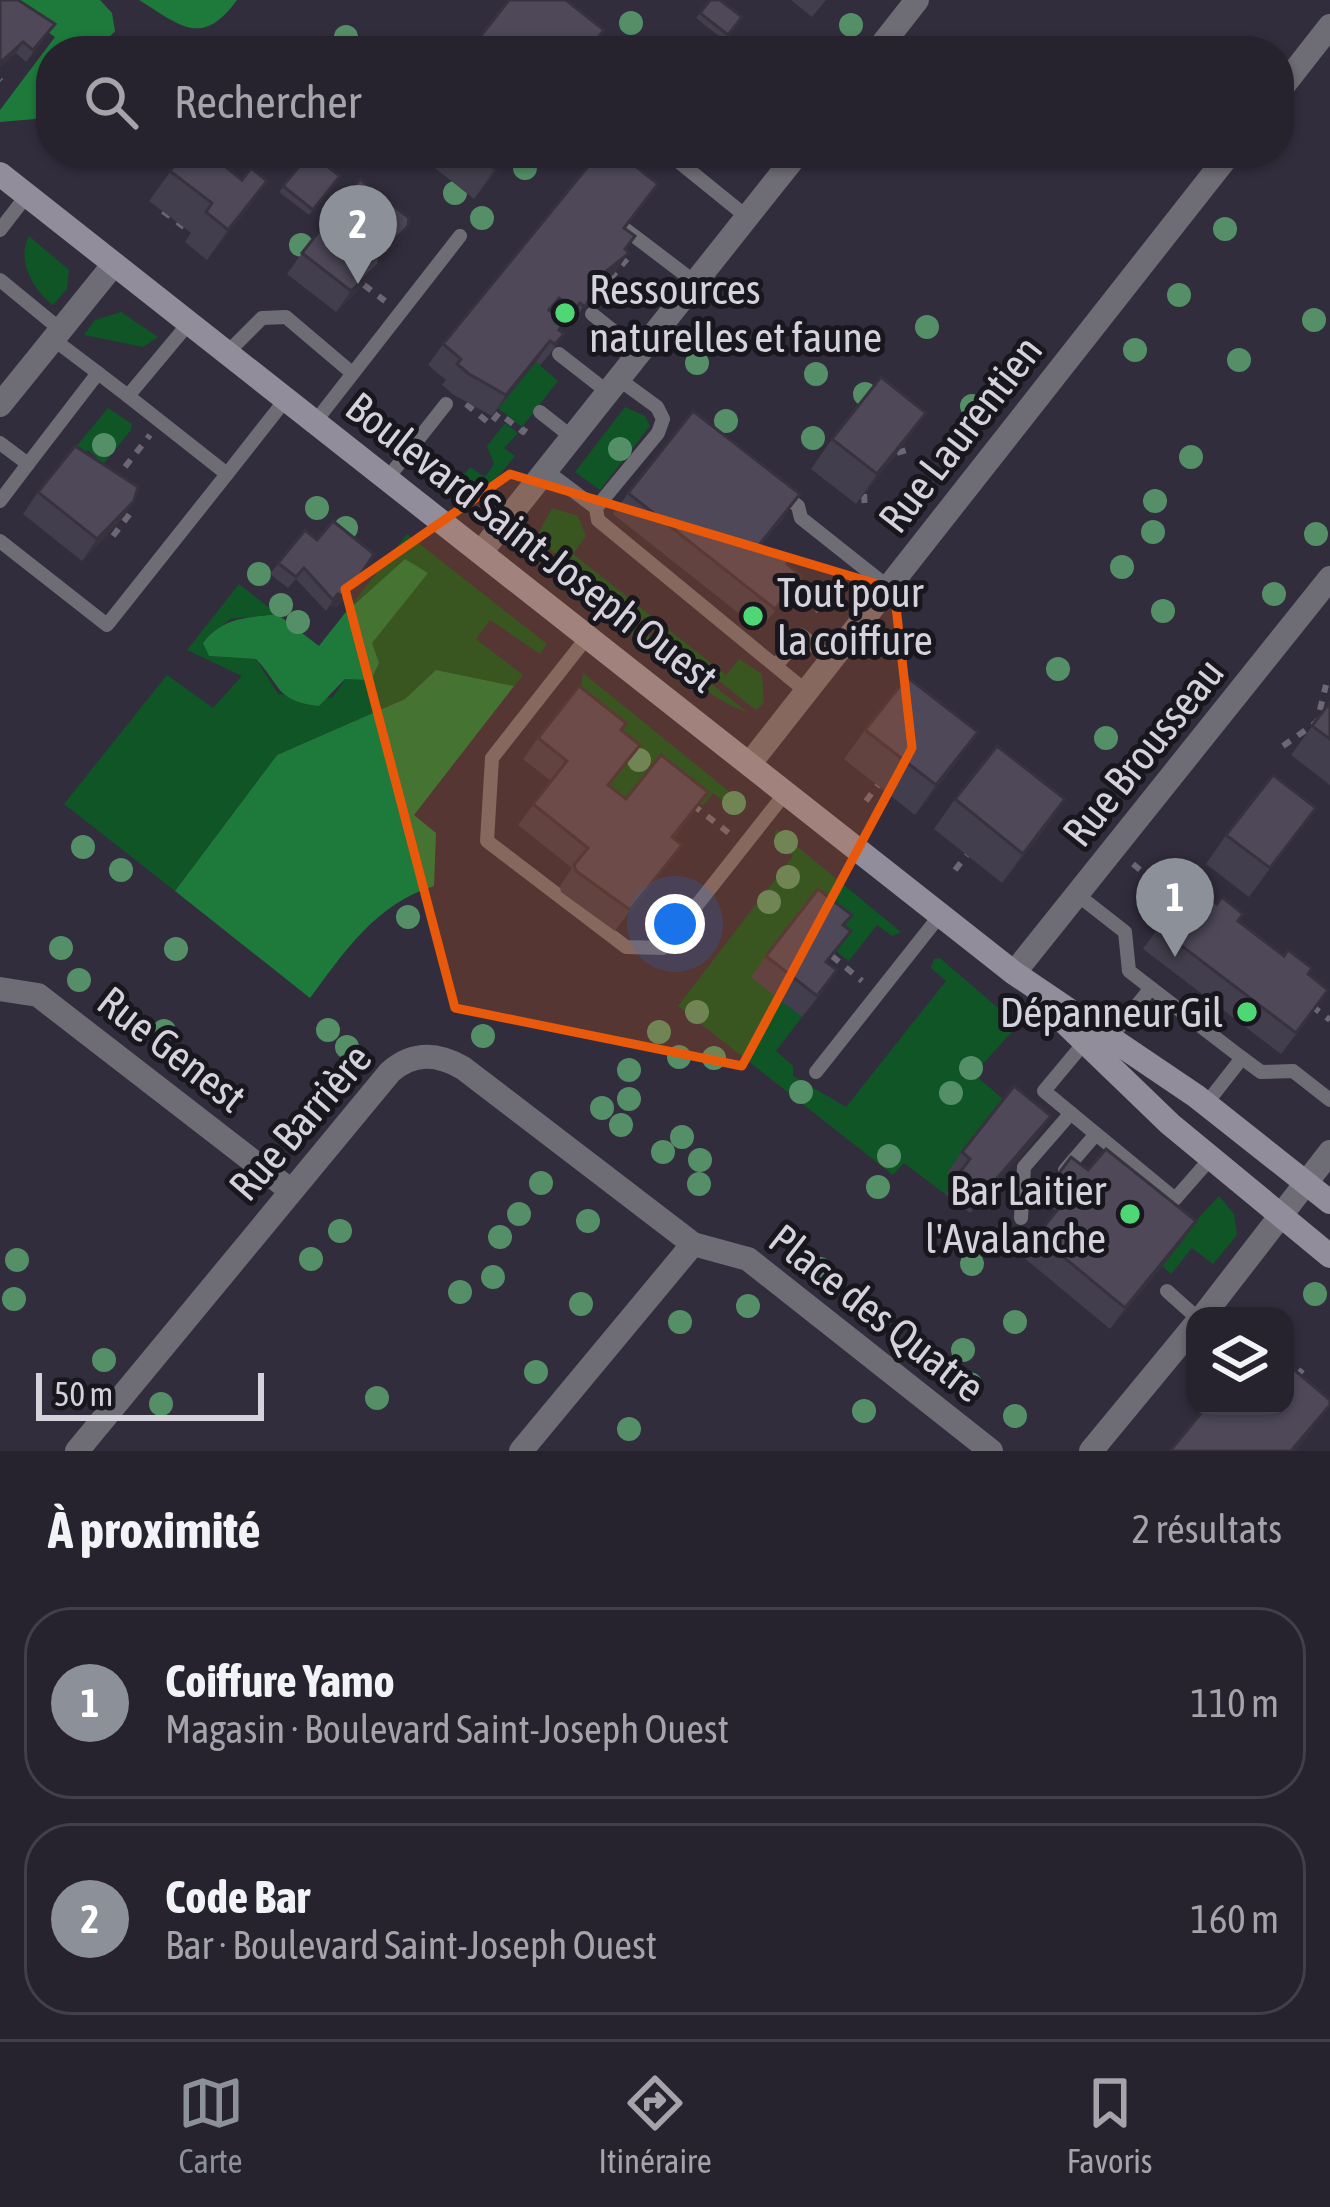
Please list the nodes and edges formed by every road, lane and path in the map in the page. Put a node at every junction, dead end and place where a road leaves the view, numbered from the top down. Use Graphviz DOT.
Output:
graph roads {
  1 [pos="917,0"];
  2 [pos="1330,26"];
  3 [pos="889,36"];
  4 [pos="1294,72"];
  5 [pos="687,168"];
  6 [pos="786,168"];
  7 [pos="1218,168"];
  8 [pos="0,174"];
  9 [pos="27,196"];
  10 [pos="163,211"];
  11 [pos="747,217"];
  12 [pos="0,230"];
  13 [pos="187,230"];
  14 [pos="625,230"];
  15 [pos="460,236"];
  16 [pos="114,264"];
  17 [pos="695,283"];
  18 [pos="2,285"];
  19 [pos="592,314"];
  20 [pos="189,323"];
  21 [pos="57,334"];
  22 [pos="227,353"];
  23 [pos="641,353"];
  24 [pos="559,354"];
  25 [pos="98,374"];
  26 [pos="352,374"];
  27 [pos="614,386"];
  28 [pos="128,396"];
  29 [pos="286,399"];
  30 [pos="450,400"];
  31 [pos="0,405"];
  32 [pos="539,412"];
  33 [pos="663,413"];
  34 [pos="683,416"];
  35 [pos="161,422"];
  36 [pos="315,422"];
  37 [pos="519,430"];
  38 [pos="573,439"];
  39 [pos="0,442"];
  40 [pos="910,449"];
  41 [pos="897,453"];
  42 [pos="28,464"];
  43 [pos="548,472"];
  44 [pos="227,474"];
  45 [pos="387,478"];
  46 [pos="765,480"];
  47 [pos="106,491"];
  48 [pos="864,494"];
  49 [pos="0,501"];
  50 [pos="119,501"];
  51 [pos="596,508"];
  52 [pos="865,510"];
  53 [pos="113,536"];
  54 [pos="0,542"];
  55 [pos="481,553"];
  56 [pos="1330,578"];
  57 [pos="773,583"];
  58 [pos="888,587"];
  59 [pos="829,602"];
  60 [pos="588,636"];
  61 [pos="832,660"];
  62 [pos="776,666"];
  63 [pos="1326,686"];
  64 [pos="807,692"];
  65 [pos="1283,746"];
  66 [pos="751,762"];
  67 [pos="878,785"];
  68 [pos="787,791"];
  69 [pos="688,801"];
  70 [pos="866,801"];
  71 [pos="743,845"];
  72 [pos="1116,850"];
  73 [pos="967,855"];
  74 [pos="955,871"];
  75 [pos="1078,896"];
  76 [pos="1187,908"];
  77 [pos="940,914"];
  78 [pos="832,956"];
  79 [pos="841,964"];
  80 [pos="1014,973"];
  81 [pos="832,974"];
  82 [pos="866,984"];
  83 [pos="1151,988"];
  84 [pos="0,989"];
  85 [pos="1295,992"];
  86 [pos="1330,1020"];
  87 [pos="1097,1041"];
  88 [pos="1242,1058"];
  89 [pos="816,1072"];
  90 [pos="1330,1100"];
  91 [pos="1206,1104"];
  92 [pos="1071,1113"];
  93 [pos="1096,1134"];
  94 [pos="1330,1152"];
  95 [pos="1210,1158"];
  96 [pos="1066,1170"];
  97 [pos="1306,1183"];
  98 [pos="290,1190"];
  99 [pos="1330,1202"];
  100 [pos="1282,1217"];
  101 [pos="1021,1218"];
  102 [pos="693,1244"];
  103 [pos="1330,1256"];
  104 [pos="1167,1291"];
  105 [pos="1208,1307"];
  106 [pos="1186,1308"];
  107 [pos="1186,1334"];
  108 [pos="1307,1364"];
  109 [pos="1294,1379"];
  110 [pos="77,1451"];
  111 [pos="521,1451"];
  112 [pos="991,1451"];
  113 [pos="1091,1451"];
  1 -- 3 [label="street"];
  2 -- 4 [label="street"];
  5 -- 11 [label="lane"];
  6 -- 11 [label="street"];
  7 -- 58 [label="street, Rue Laurentien"];
  8 -- 9 [label="main road, Boulevard Saint-Joseph Ouest"];
  9 -- 12 [label="lane"];
  9 -- 16 [label="main road, Boulevard Saint-Joseph Ouest"];
  10 -- 13 [label="path"];
  11 -- 17 [label="street"];
  14 -- 17 [label="lane"];
  15 -- 26 [label="lane"];
  16 -- 20 [label="main road, Boulevard Saint-Joseph Ouest"];
  16 -- 21 [label="street"];
  17 -- 23 [label="street"];
  18 -- 21 [label="lane"];
  19 -- 23 [label="lane"];
  20 -- 22 [label="main road, Boulevard Saint-Joseph Ouest"];
  20 -- 28 [label="lane"];
  21 -- 25 [label="lane"];
  21 -- 31 [label="street"];
  22 -- 26 [label="lane"];
  22 -- 29 [label="main road, Boulevard Saint-Joseph Ouest"];
  23 -- 27 [label="street"];
  24 -- 27 [label="lane"];
  25 -- 28 [label="lane"];
  25 -- 42 [label="lane"];
  26 -- 36 [label="lane"];
  27 -- 33 [label="lane"];
  27 -- 38 [label="street"];
  28 -- 35 [label="lane"];
  29 -- 36 [label="main road, Boulevard Saint-Joseph Ouest"];
  29 -- 44 [label="lane"];
  30 -- 37 [label="path"];
  30 -- 45 [label="lane"];
  32 -- 38 [label="lane"];
  33 -- 34 [label="lane"];
  33 -- 51 [label="lane"];
  35 -- 44 [label="lane"];
  35 -- 47 [label="path"];
  36 -- 45 [label="main road, Boulevard Saint-Joseph Ouest"];
  38 -- 43 [label="street"];
  39 -- 42 [label="lane"];
  40 -- 41 [label="path"];
  42 -- 49 [label="lane"];
  43 -- 51 [label="lane"];
  43 -- 55 [label="street"];
  44 -- 54 [label="lane"];
  45 -- 55 [label="main road, Boulevard Saint-Joseph Ouest"];
  46 -- 58 [label="lane"];
  48 -- 52 [label="path"];
  50 -- 53 [label="path"];
  51 -- 62 [label="lane"];
  55 -- 60 [label="main road, Boulevard Saint-Joseph Ouest"];
  56 -- 72 [label="street, Rue Brousseau"];
  57 -- 59 [label="path"];
  58 -- 61 [label="street, Rue Laurentien"];
  60 -- 66 [label="main road, Boulevard Saint-Joseph Ouest"];
  60 -- 71 [label="lane"];
  61 -- 62 [label="lane"];
  61 -- 64 [label="street, Rue Laurentien"];
  62 -- 64 [label="lane"];
  63 -- 65 [label="path"];
  64 -- 66 [label="street, Rue Laurentien"];
  66 -- 68 [label="main road, Boulevard Saint-Joseph Ouest"];
  67 -- 70 [label="path"];
  68 -- 71 [label="lane"];
  68 -- 77 [label="main road, Boulevard Saint-Joseph Ouest"];
  69 -- 71 [label="path"];
  72 -- 75 [label="street, Rue Brousseau"];
  72 -- 76 [label="path"];
  73 -- 74 [label="path"];
  75 -- 80 [label="street, Rue Brousseau"];
  75 -- 83 [label="lane"];
  77 -- 80 [label="main road, Boulevard Saint-Joseph Ouest"];
  77 -- 89 [label="lane"];
  78 -- 79 [label="path"];
  79 -- 81 [label="path"];
  79 -- 82 [label="path"];
  80 -- 87 [label="main road, Boulevard Saint-Joseph Ouest"];
  83 -- 87 [label="lane"];
  83 -- 88 [label="lane"];
  84 -- 98 [label="street, Rue Genest"];
  85 -- 86 [label="path"];
  87 -- 91 [label="main road, Boulevard Saint-Joseph Ouest"];
  87 -- 92 [label="lane"];
  87 -- 95 [label="main road, Boulevard Saint-Joseph Ouest"];
  88 -- 90 [label="lane"];
  88 -- 91 [label="lane"];
  91 -- 97 [label="main road, Boulevard Saint-Joseph Ouest"];
  92 -- 93 [label="lane"];
  92 -- 101 [label="lane"];
  93 -- 95 [label="lane"];
  93 -- 96 [label="lane"];
  94 -- 97 [label="street"];
  95 -- 100 [label="main road, Boulevard Saint-Joseph Ouest"];
  97 -- 99 [label="main road, Boulevard Saint-Joseph Ouest"];
  97 -- 100 [label="street"];
  98 -- 102 [label="street, Rue Barrière"];
  98 -- 110 [label="street, Rue Barrière"];
  100 -- 103 [label="main road, Boulevard Saint-Joseph Ouest"];
  100 -- 105 [label="street"];
  102 -- 111 [label="street"];
  102 -- 112 [label="street, Place des Quatre"];
  104 -- 106 [label="lane"];
  107 -- 113 [label="street"];
  108 -- 109 [label="path"];
}
